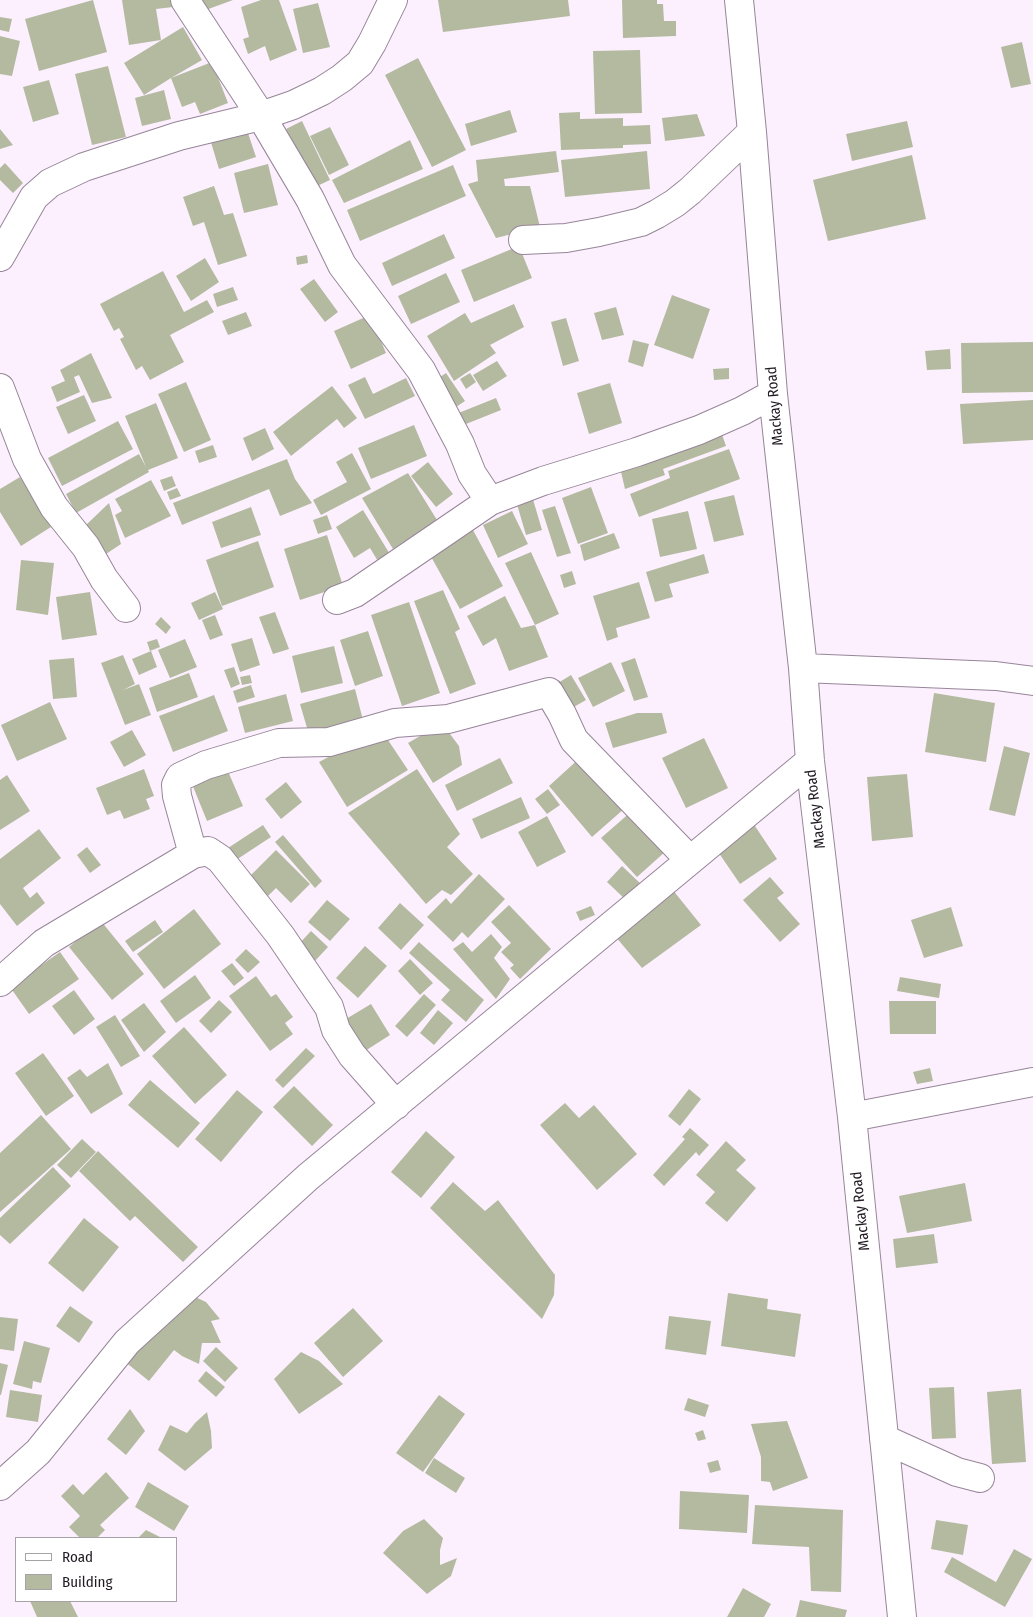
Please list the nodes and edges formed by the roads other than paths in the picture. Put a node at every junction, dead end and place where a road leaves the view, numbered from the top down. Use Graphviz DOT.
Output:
graph roads {
  1 [pos="185,0"];
  2 [pos="392,0"];
  3 [pos="739,0"];
  4 [pos="261,116"];
  5 [pos="752,132"];
  6 [pos="523,240"];
  7 [pos="0,257"];
  8 [pos="0,388"];
  9 [pos="773,394"];
  10 [pos="490,501"];
  11 [pos="337,600"];
  12 [pos="126,608"];
  13 [pos="802,668"];
  14 [pos="1033,681"];
  15 [pos="810,761"];
  16 [pos="193,854"];
  17 [pos="690,860"];
  18 [pos="0,982"];
  19 [pos="1033,1082"];
  20 [pos="396,1105"];
  21 [pos="852,1118"];
  22 [pos="884,1439"];
  23 [pos="980,1478"];
  24 [pos="0,1486"];
  25 [pos="902,1617"];
  1 -- 4 [label="street"];
  2 -- 4 [label="street"];
  3 -- 5 [label="street, Mackay Road"];
  4 -- 7 [label="street"];
  4 -- 10 [label="street"];
  5 -- 6 [label="street"];
  5 -- 9 [label="street, Mackay Road"];
  8 -- 12 [label="street"];
  9 -- 10 [label="street"];
  9 -- 13 [label="street, Mackay Road"];
  10 -- 11 [label="street"];
  13 -- 14 [label="street"];
  13 -- 15 [label="street, Mackay Road"];
  15 -- 17 [label="street"];
  15 -- 21 [label="street, Mackay Road"];
  16 -- 17 [label="street"];
  16 -- 18 [label="street"];
  16 -- 20 [label="street"];
  17 -- 20 [label="street"];
  19 -- 21 [label="street"];
  20 -- 24 [label="street"];
  21 -- 22 [label="street, Mackay Road"];
  22 -- 23 [label="street"];
  22 -- 25 [label="street, Mackay Road"];
}
